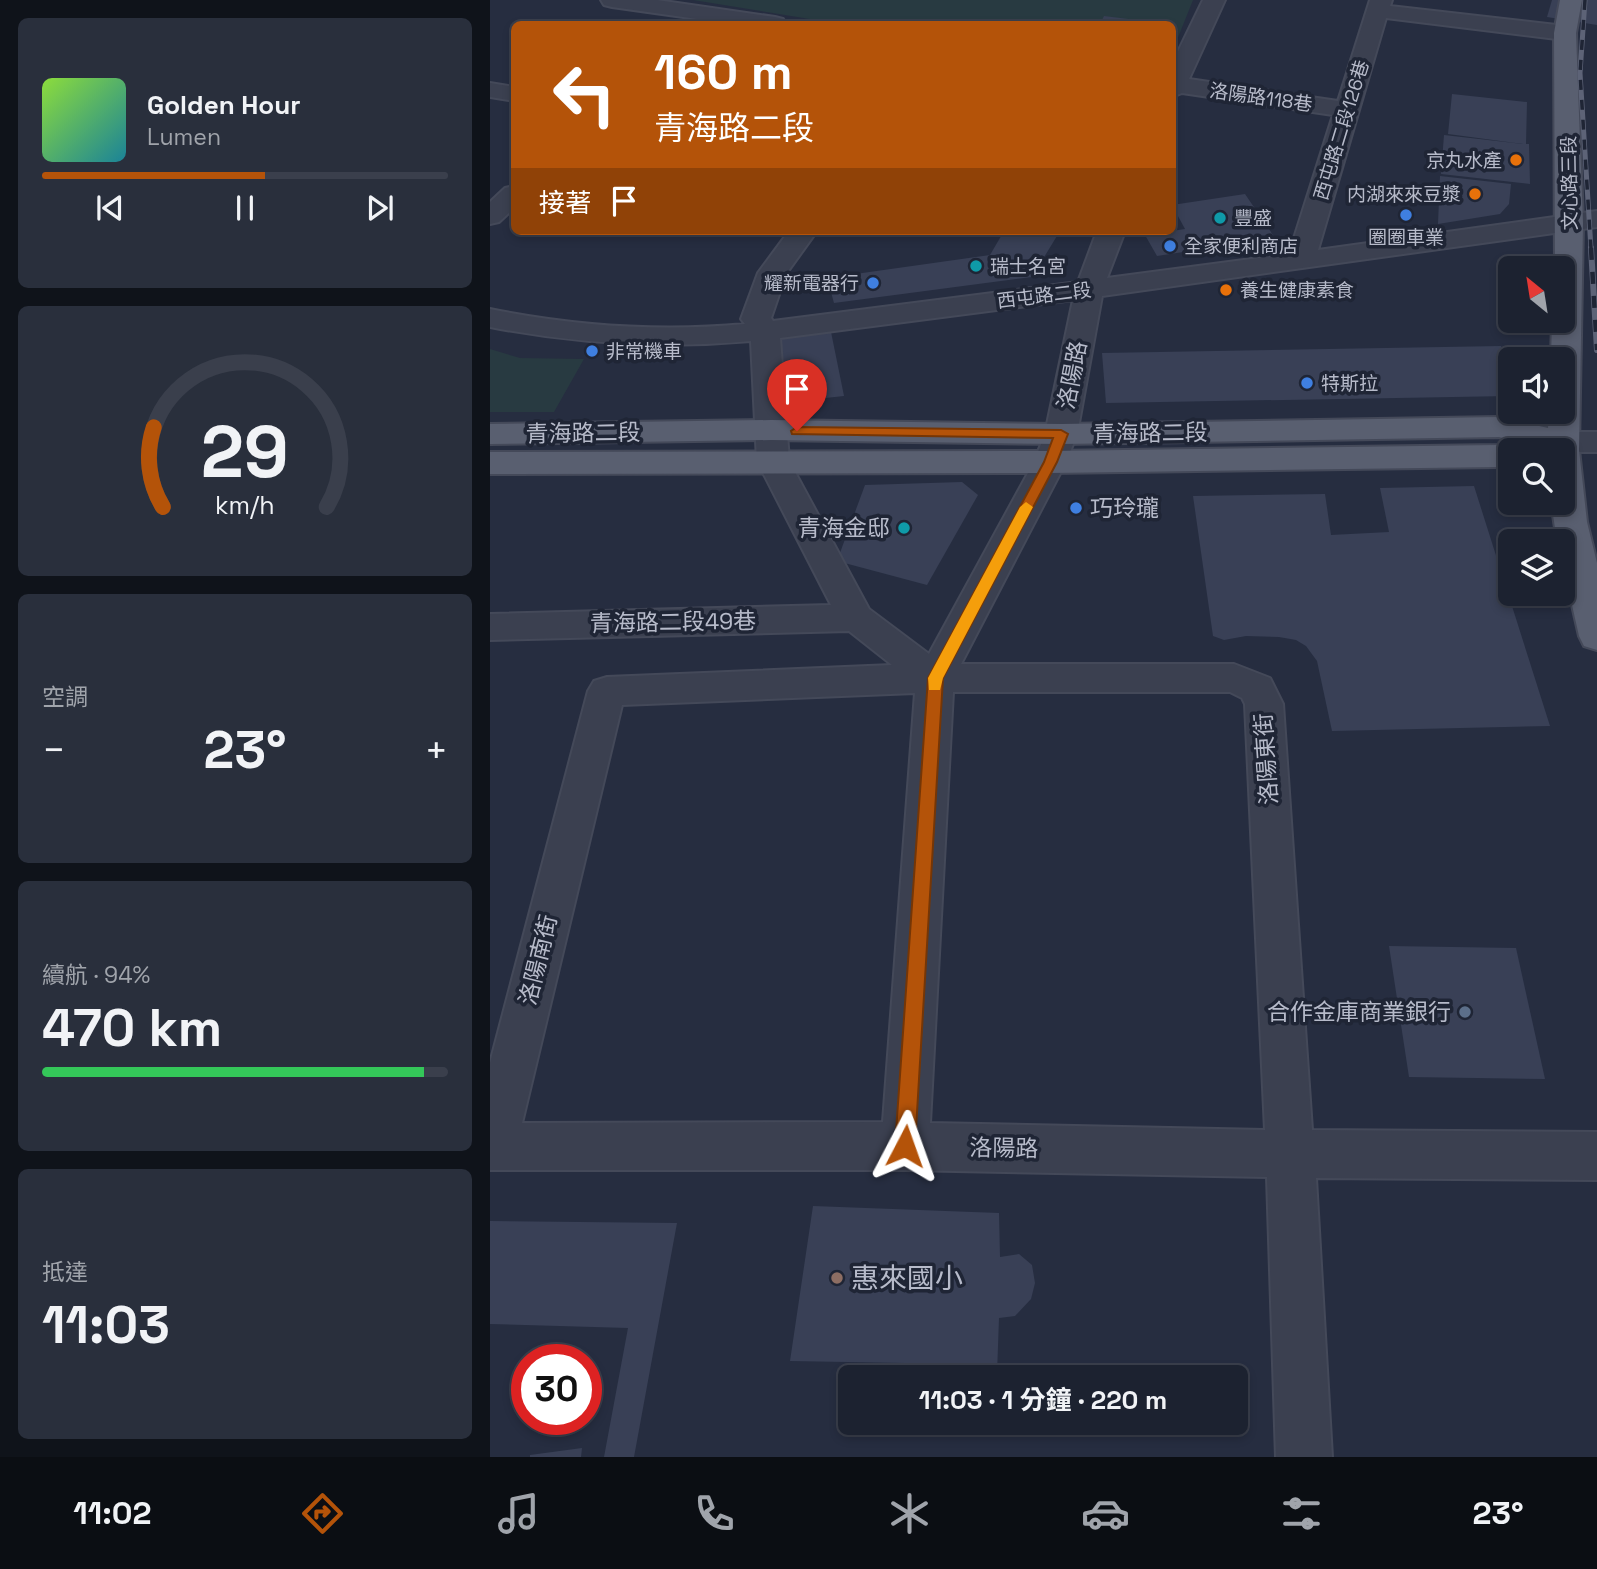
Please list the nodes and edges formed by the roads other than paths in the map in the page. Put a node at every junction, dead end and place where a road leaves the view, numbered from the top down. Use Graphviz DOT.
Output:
graph roads {
  1 [pos="612,0"];
  2 [pos="1214,0"];
  3 [pos="1571,0"];
  4 [pos="1380,5"];
  5 [pos="755,21"];
  6 [pos="1565,33"];
  7 [pos="1176,80"];
  8 [pos="1176,86"];
  9 [pos="490,90"];
  10 [pos="511,94"];
  11 [pos="1348,110"];
  12 [pos="511,197"];
  13 [pos="490,216"];
  14 [pos="1584,221"];
  15 [pos="800,235"];
  16 [pos="1109,235"];
  17 [pos="1301,260"];
  18 [pos="1088,289"];
  19 [pos="490,318"];
  20 [pos="765,330"];
  21 [pos="490,434"];
  22 [pos="1534,438"];
  23 [pos="1563,438"];
  24 [pos="1597,442"];
  25 [pos="1575,445"];
  26 [pos="772,446"];
  27 [pos="1056,448"];
  28 [pos="1498,456"];
  29 [pos="490,463"];
  30 [pos="1569,515"];
  31 [pos="856,618"];
  32 [pos="490,627"];
  33 [pos="1597,636"];
  34 [pos="935,678"];
  35 [pos="905,1146"];
  36 [pos="1290,1154"];
  37 [pos="1597,1156"];
  38 [pos="1304,1457"];
  1 -- 5 [label="street"];
  2 -- 7 [label="street"];
  3 -- 6 [label="main road, 文心路三段"];
  4 -- 6 [label="street"];
  4 -- 11 [label="street, 西屯路二段126巷"];
  6 -- 14 [label="main road, 文心路三段"];
  8 -- 11 [label="street, 洛陽路118巷"];
  9 -- 10 [label="street"];
  11 -- 17 [label="street, 西屯路二段126巷"];
  12 -- 13 [label="street"];
  14 -- 17 [label="street, 西屯路二段"];
  14 -- 23 [label="main road, 文心路三段"];
  15 -- 20 [label="street"];
  16 -- 18 [label="street, 洛陽路"];
  17 -- 18 [label="street, 西屯路二段"];
  18 -- 20 [label="street, 西屯路二段"];
  18 -- 27 [label="street, 洛陽路"];
  19 -- 20 [label="street, 西屯路二段"];
  20 -- 26 [label="street"];
  21 -- 26 [label="main road, 青海路二段"];
  22 -- 27 [label="main road, 青海路二段"];
  24 -- 25 [label="street"];
  26 -- 27 [label="main road, 青海路二段"];
  26 -- 29 [label="main road, 青海路二段"];
  26 -- 31 [label="street"];
  27 -- 28 [label="main road, 青海路二段"];
  27 -- 34 [label="street, 洛陽路"];
  30 -- 33 [label="main road, 文心路三段"];
  31 -- 32 [label="street, 青海路二段49巷"];
  31 -- 34 [label="street"];
  34 -- 35 [label="street, 洛陽路"];
  34 -- 35 [label="street, 洛陽南街"];
  34 -- 36 [label="street, 洛陽東街"];
  35 -- 36 [label="street, 洛陽路"];
  36 -- 37 [label="street, 洛陽路"];
  36 -- 38 [label="street"];
}
